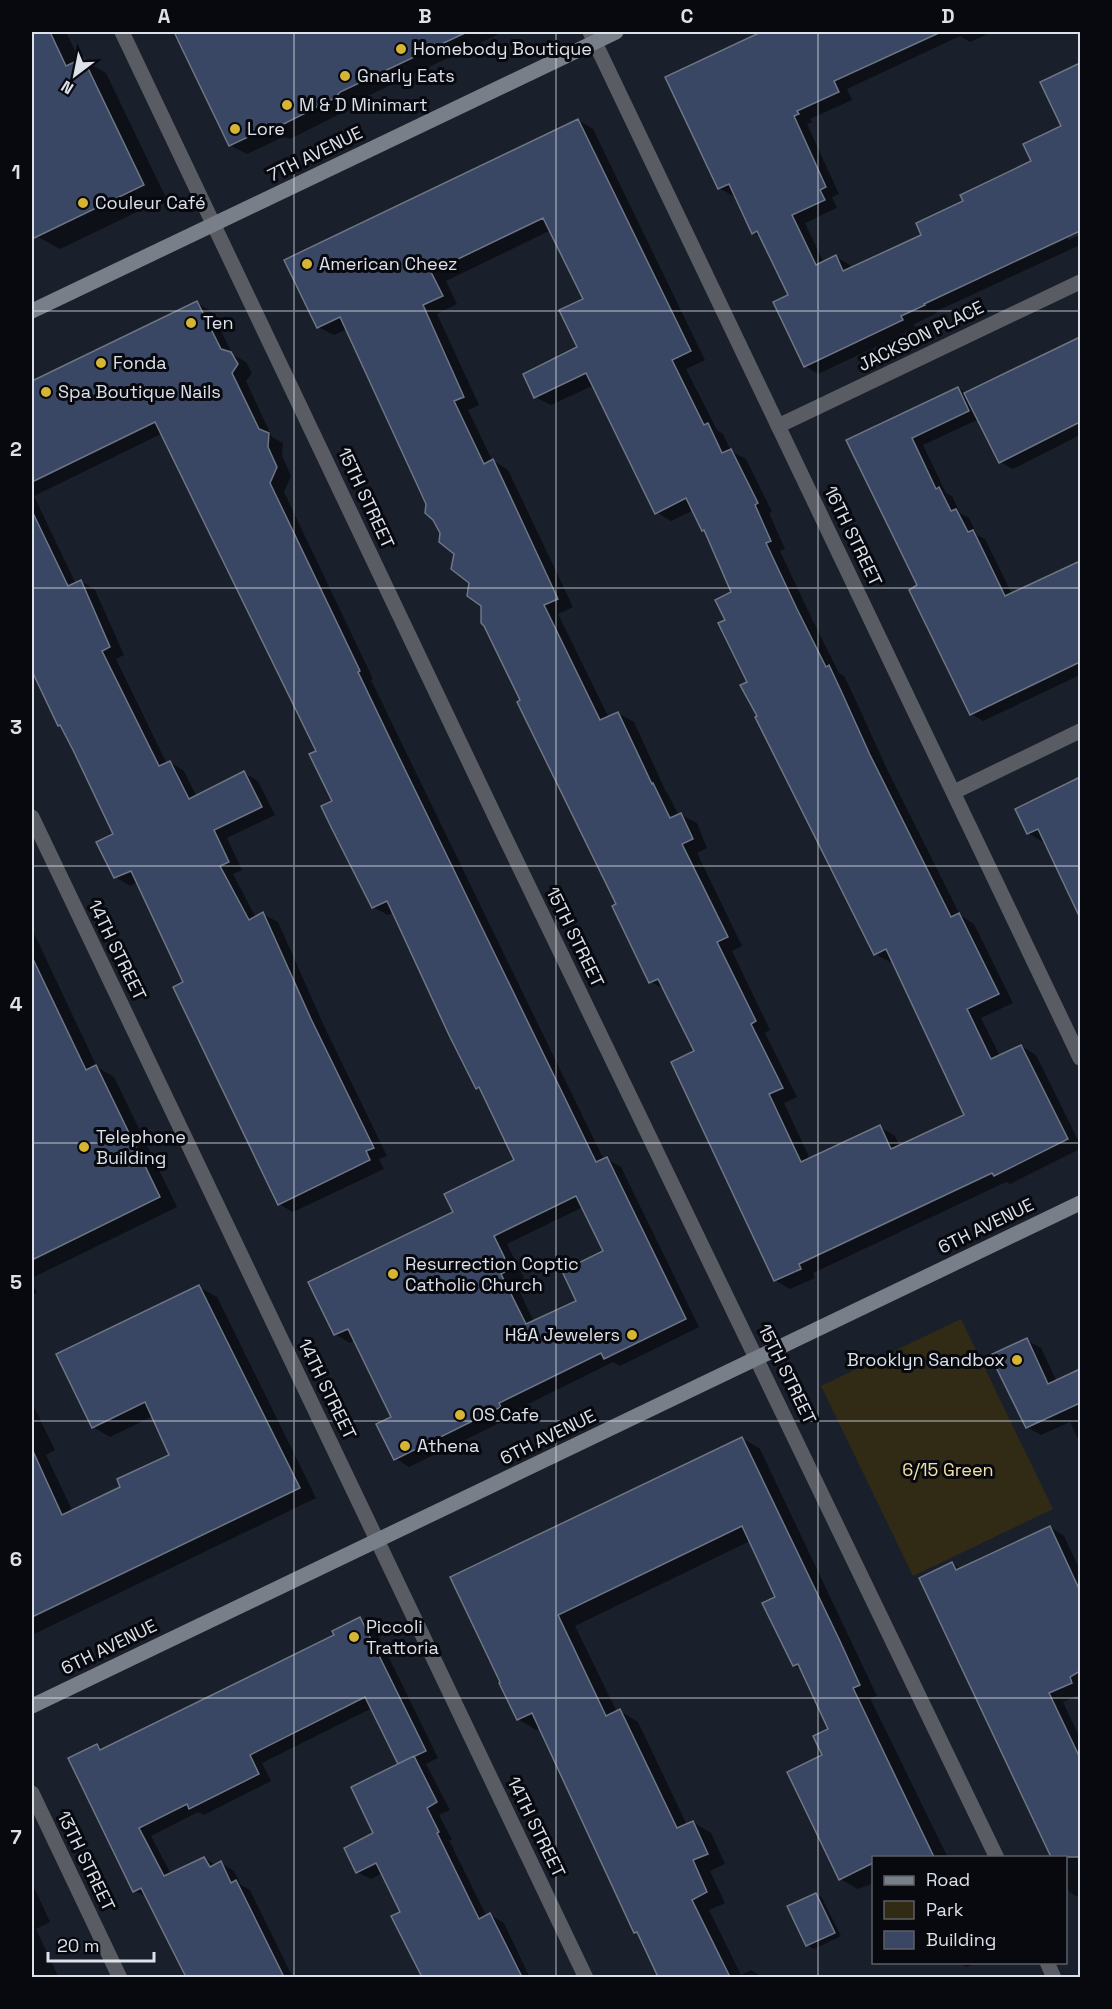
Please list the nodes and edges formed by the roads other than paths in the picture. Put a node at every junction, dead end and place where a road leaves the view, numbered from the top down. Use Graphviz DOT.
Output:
graph roads {
  1 [pos="122,32"];
  2 [pos="616,32"];
  3 [pos="592,37"];
  4 [pos="214,224"];
  5 [pos="1080,282"];
  6 [pos="32,311"];
  7 [pos="778,426"];
  8 [pos="1080,731"];
  9 [pos="954,792"];
  10 [pos="32,817"];
  11 [pos="1080,1058"];
  12 [pos="1080,1203"];
  13 [pos="757,1358"];
  14 [pos="378,1540"];
  15 [pos="32,1706"];
  16 [pos="32,1793"];
  17 [pos="997,1856"];
  18 [pos="120,1977"];
  19 [pos="586,1977"];
  1 -- 4 [label="street, 15TH STREET"];
  2 -- 3 [label="street, 7TH AVENUE"];
  3 -- 4 [label="street, 7TH AVENUE"];
  3 -- 7 [label="street, 16TH STREET"];
  4 -- 6 [label="street, 7TH AVENUE"];
  4 -- 13 [label="street, 15TH STREET"];
  5 -- 7 [label="street, JACKSON PLACE"];
  7 -- 9 [label="street, 16TH STREET"];
  8 -- 9 [label="street"];
  9 -- 11 [label="street, 16TH STREET"];
  10 -- 14 [label="street, 14TH STREET"];
  12 -- 13 [label="street, 6TH AVENUE"];
  13 -- 14 [label="street, 6TH AVENUE"];
  13 -- 17 [label="street, 15TH STREET"];
  14 -- 15 [label="street, 6TH AVENUE"];
  14 -- 19 [label="street, 14TH STREET"];
  16 -- 18 [label="street, 13TH STREET"];
}
